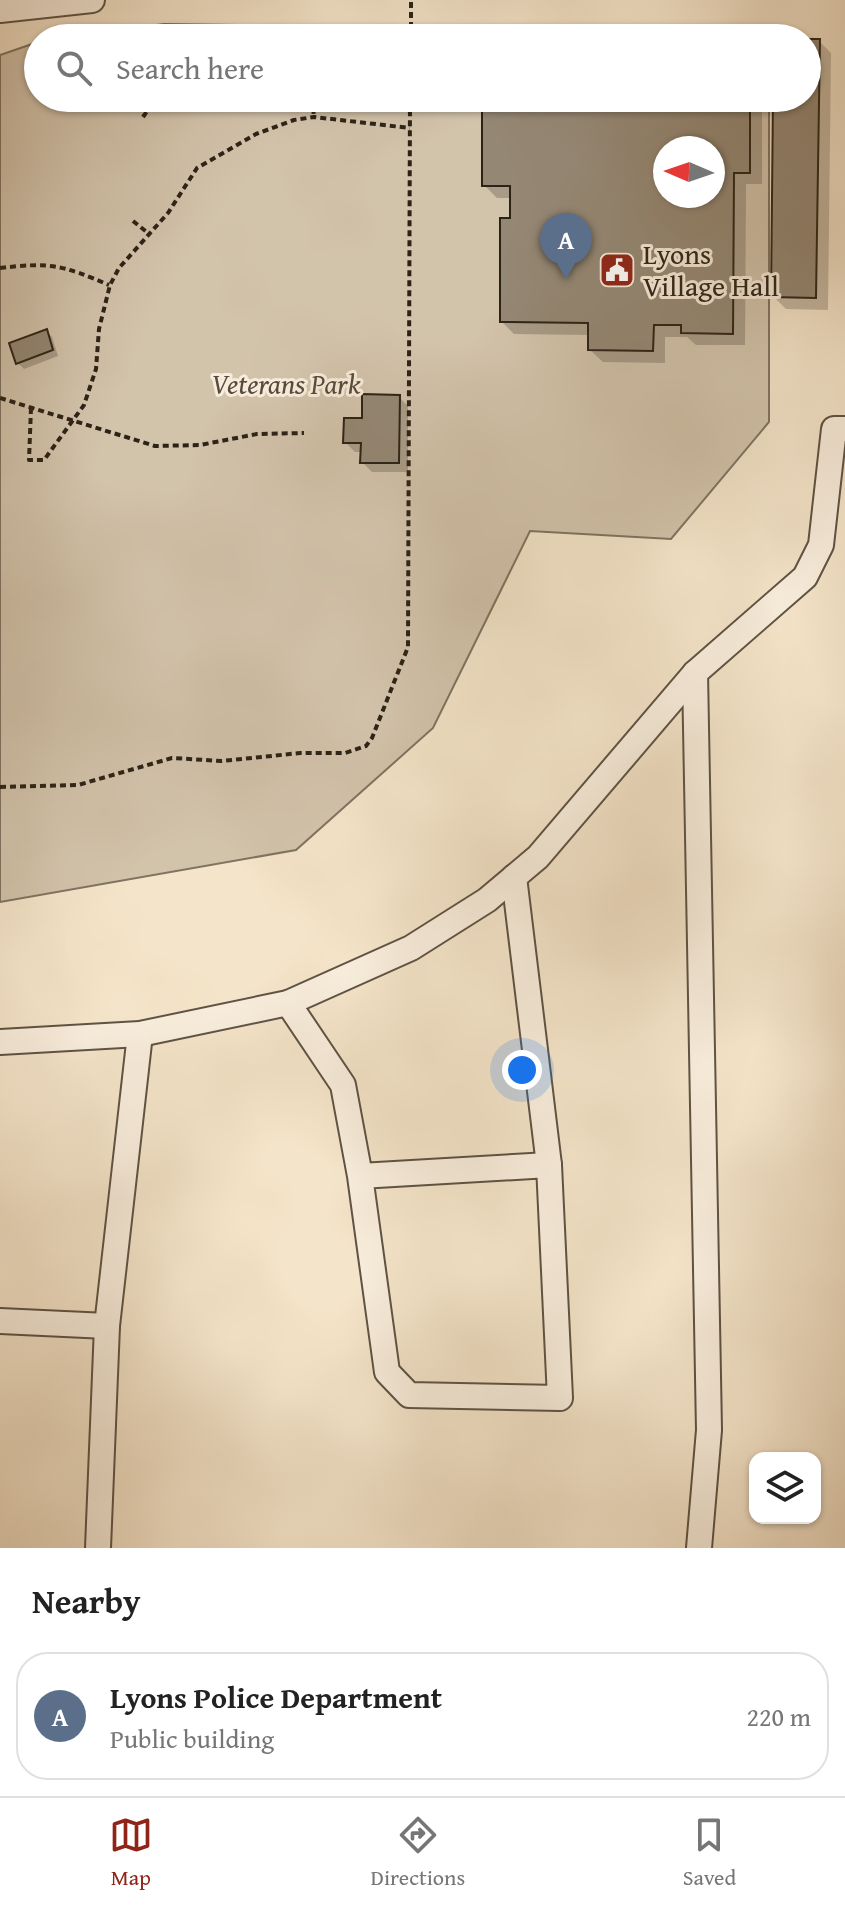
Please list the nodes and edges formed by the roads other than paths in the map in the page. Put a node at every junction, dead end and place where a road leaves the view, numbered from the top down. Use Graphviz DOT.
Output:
graph roads {
  1 [pos="92,0"];
  2 [pos="6,9"];
  3 [pos="845,429"];
  4 [pos="695,673"];
  5 [pos="514,877"];
  6 [pos="288,1003"];
  7 [pos="140,1034"];
  8 [pos="0,1042"];
  9 [pos="549,1165"];
  10 [pos="360,1176"];
  11 [pos="0,1321"];
  12 [pos="107,1326"];
  13 [pos="98,1548"];
  14 [pos="699,1548"];
  1 -- 2 [label="street"];
  3 -- 4 [label="street"];
  4 -- 5 [label="street"];
  4 -- 14 [label="street"];
  5 -- 6 [label="street"];
  5 -- 9 [label="street"];
  6 -- 7 [label="street"];
  6 -- 10 [label="street"];
  7 -- 8 [label="street"];
  7 -- 12 [label="street"];
  9 -- 10 [label="street"];
  9 -- 10 [label="street"];
  11 -- 12 [label="street"];
  12 -- 13 [label="street"];
}
